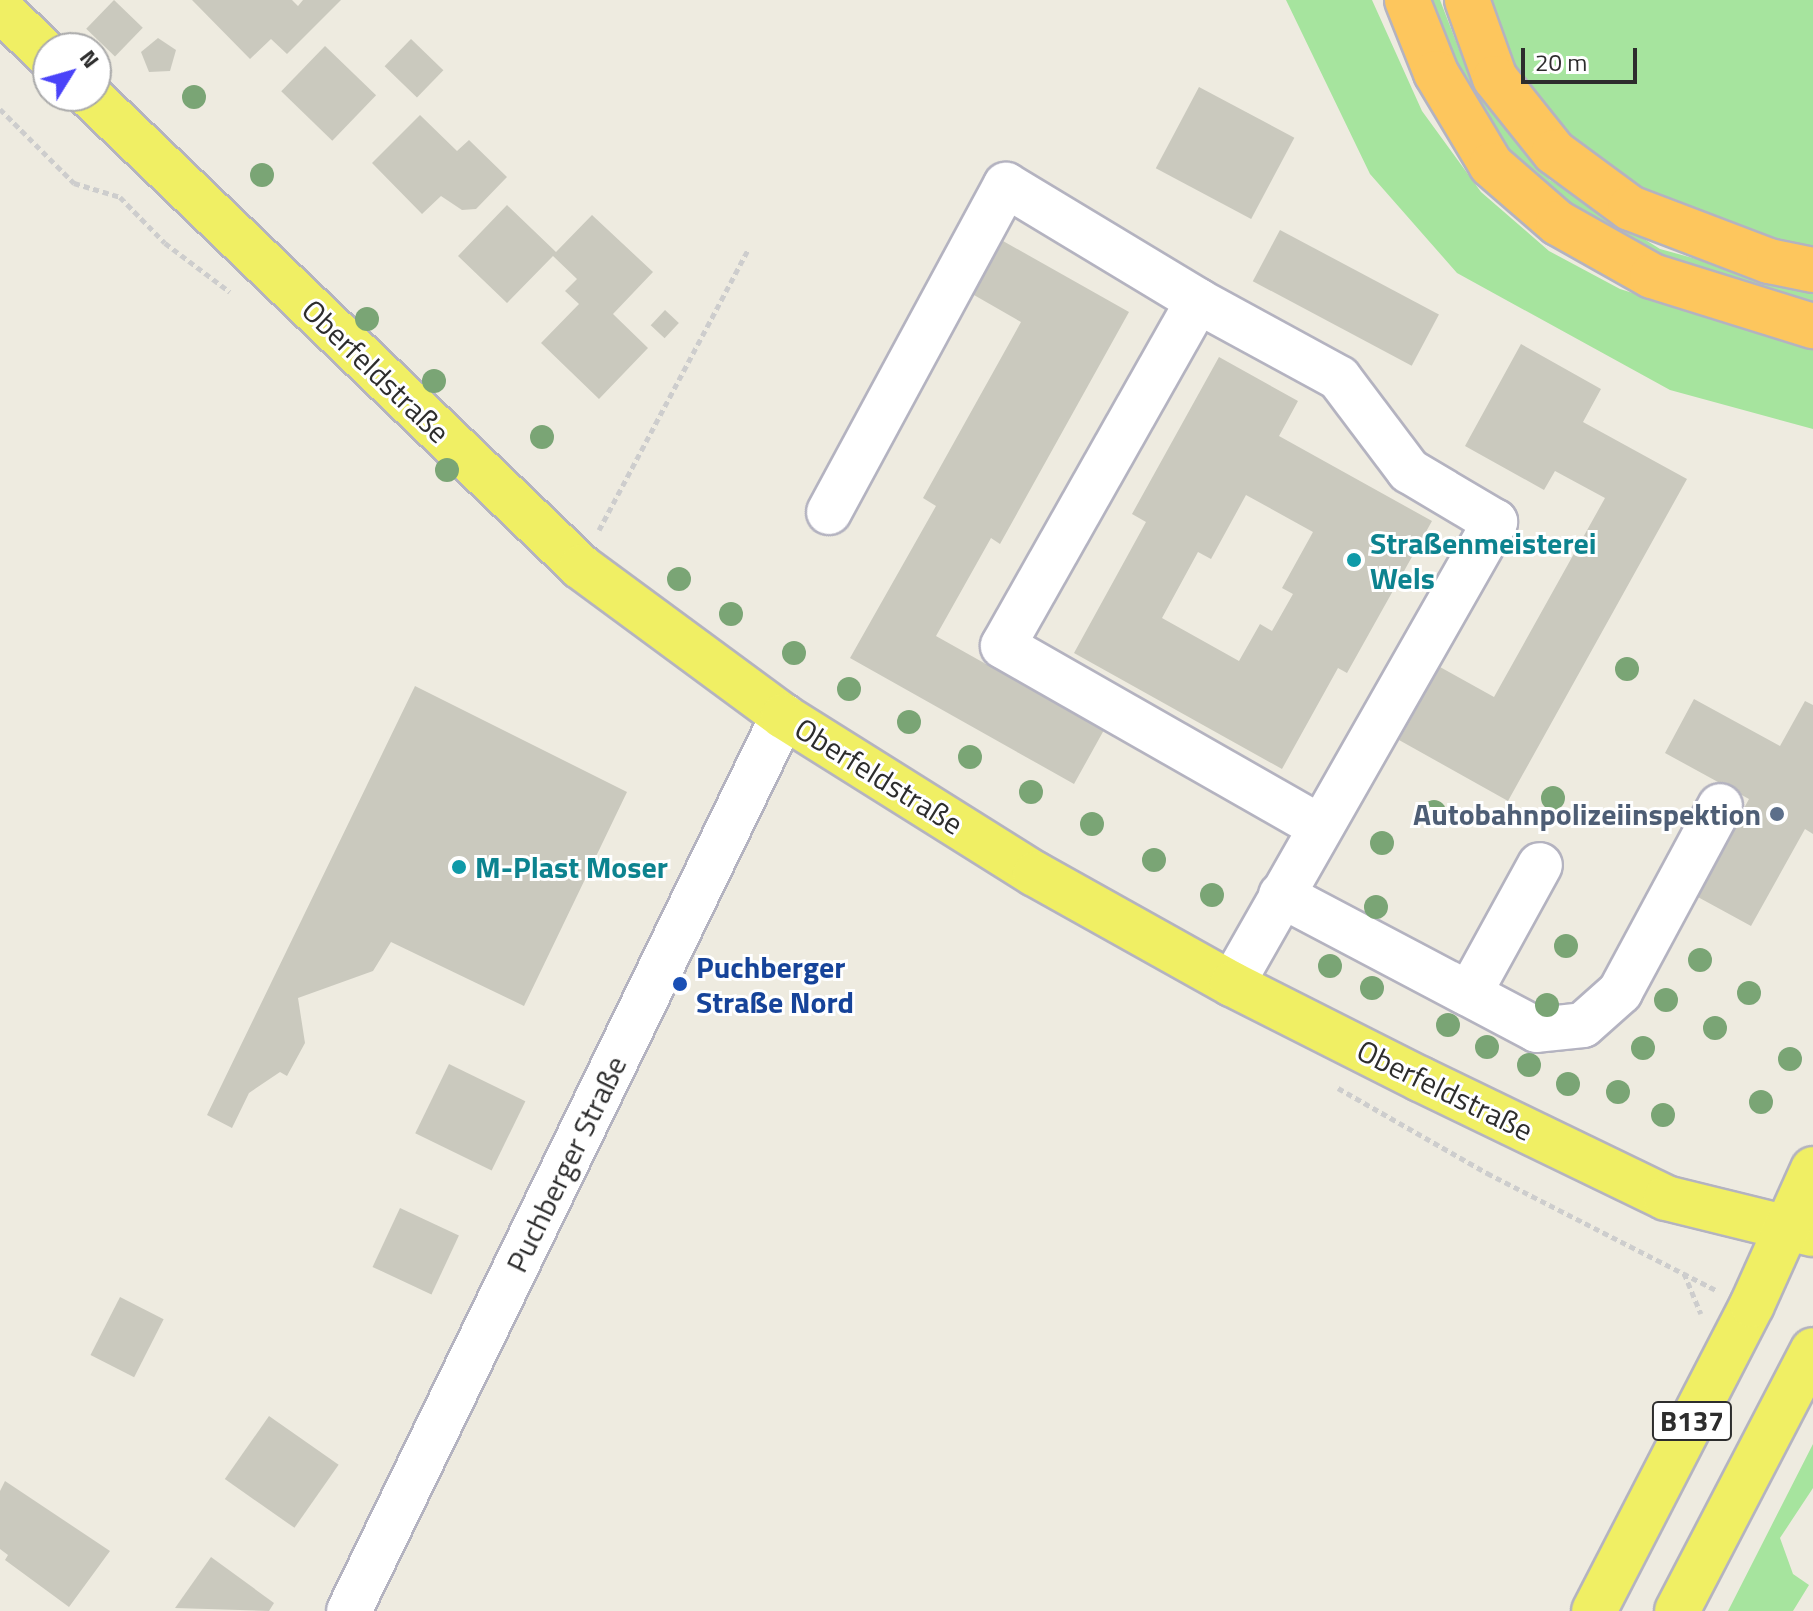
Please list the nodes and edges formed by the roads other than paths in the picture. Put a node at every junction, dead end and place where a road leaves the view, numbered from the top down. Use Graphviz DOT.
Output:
graph roads {
  1 [pos="1407,0"];
  2 [pos="1467,0"];
  3 [pos="0,9"];
  4 [pos="32,40"];
  5 [pos="107,112"];
  6 [pos="1813,270"];
  7 [pos="1198,301"];
  8 [pos="1813,326"];
  9 [pos="829,512"];
  10 [pos="783,716"];
  11 [pos="1720,806"];
  12 [pos="1319,826"];
  13 [pos="1540,865"];
  14 [pos="1281,895"];
  15 [pos="1232,984"];
  16 [pos="1469,994"];
  17 [pos="1813,1169"];
  18 [pos="1799,1231"];
  19 [pos="1813,1350"];
  20 [pos="349,1611"];
  21 [pos="1594,1611"];
  22 [pos="1677,1611"];
  1 -- 8 [label="highway"];
  2 -- 6 [label="highway"];
  3 -- 4 [label="main road"];
  5 -- 10 [label="main road, Oberfeldstraße"];
  7 -- 9 [label="street"];
  7 -- 12 [label="street"];
  7 -- 12 [label="street"];
  10 -- 15 [label="main road, Oberfeldstraße"];
  10 -- 20 [label="street, Puchberger Straße"];
  11 -- 16 [label="street"];
  12 -- 14 [label="street"];
  13 -- 16 [label="street"];
  14 -- 15 [label="street"];
  14 -- 16 [label="street"];
  15 -- 18 [label="main road, Oberfeldstraße"];
  17 -- 18 [label="main road, B137"];
  18 -- 21 [label="main road, B137"];
  19 -- 22 [label="main road, B137"];
}
